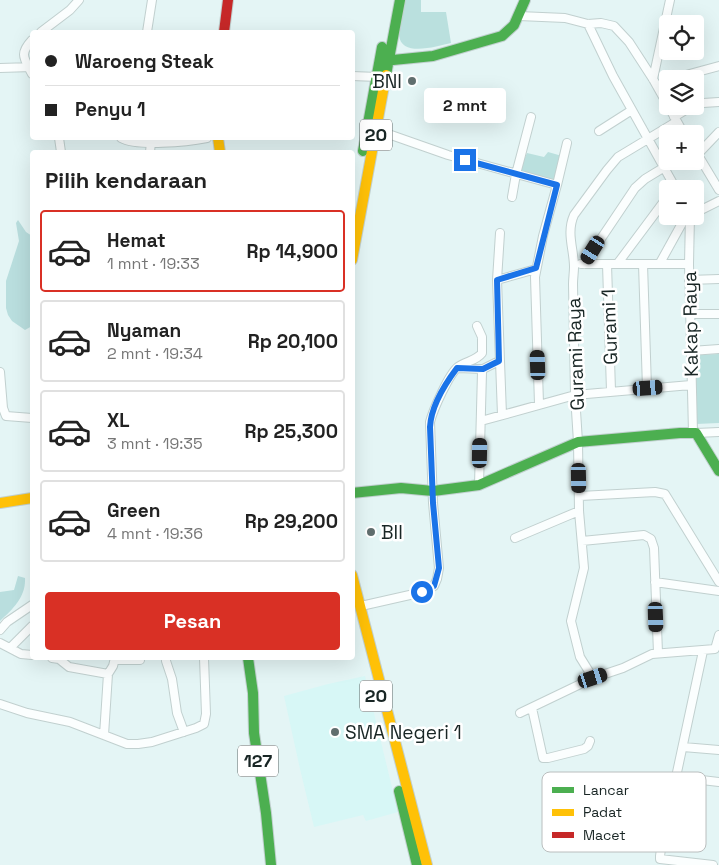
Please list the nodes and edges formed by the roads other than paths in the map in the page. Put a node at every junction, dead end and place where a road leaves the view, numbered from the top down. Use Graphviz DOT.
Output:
graph roads {
  1 [pos="79,0"];
  2 [pos="152,0"];
  3 [pos="228,0"];
  4 [pos="390,0"];
  5 [pos="400,0"];
  6 [pos="525,0"];
  7 [pos="670,0"];
  8 [pos="519,16"];
  9 [pos="588,24"];
  10 [pos="44,30"];
  11 [pos="148,30"];
  12 [pos="224,30"];
  13 [pos="30,43"];
  14 [pos="384,61"];
  15 [pos="719,66"];
  16 [pos="0,68"];
  17 [pos="30,68"];
  18 [pos="30,69"];
  19 [pos="704,70"];
  20 [pos="355,76"];
  21 [pos="381,77"];
  22 [pos="659,80"];
  23 [pos="654,81"];
  24 [pos="719,102"];
  25 [pos="704,103"];
  26 [pos="632,110"];
  27 [pos="681,115"];
  28 [pos="531,118"];
  29 [pos="675,120"];
  30 [pos="678,125"];
  31 [pos="372,128"];
  32 [pos="599,131"];
  33 [pos="719,132"];
  34 [pos="648,138"];
  35 [pos="130,140"];
  36 [pos="191,140"];
  37 [pos="150,142"];
  38 [pos="567,144"];
  39 [pos="704,145"];
  40 [pos="150,150"];
  41 [pos="659,159"];
  42 [pos="704,164"];
  43 [pos="661,170"];
  44 [pos="516,174"];
  45 [pos="557,185"];
  46 [pos="718,185"];
  47 [pos="355,197"];
  48 [pos="512,197"];
  49 [pos="719,202"];
  50 [pos="659,208"];
  51 [pos="704,209"];
  52 [pos="681,225"];
  53 [pos="690,225"];
  54 [pos="500,233"];
  55 [pos="355,246"];
  56 [pos="618,263"];
  57 [pos="660,263"];
  58 [pos="584,264"];
  59 [pos="607,264"];
  60 [pos="644,264"];
  61 [pos="689,264"];
  62 [pos="574,266"];
  63 [pos="536,268"];
  64 [pos="719,279"];
  65 [pos="497,280"];
  66 [pos="689,280"];
  67 [pos="690,314"];
  68 [pos="719,314"];
  69 [pos="477,326"];
  70 [pos="719,349"];
  71 [pos="691,351"];
  72 [pos="499,361"];
  73 [pos="457,368"];
  74 [pos="483,369"];
  75 [pos="0,372"];
  76 [pos="692,385"];
  77 [pos="648,388"];
  78 [pos="610,391"];
  79 [pos="575,395"];
  80 [pos="539,404"];
  81 [pos="502,415"];
  82 [pos="30,418"];
  83 [pos="481,421"];
  84 [pos="719,432"];
  85 [pos="694,433"];
  86 [pos="578,442"];
  87 [pos="718,467"];
  88 [pos="479,485"];
  89 [pos="433,491"];
  90 [pos="355,493"];
  91 [pos="580,496"];
  92 [pos="30,498"];
  93 [pos="0,503"];
  94 [pos="579,511"];
  95 [pos="515,538"];
  96 [pos="582,541"];
  97 [pos="655,582"];
  98 [pos="719,582"];
  99 [pos="719,591"];
  100 [pos="355,594"];
  101 [pos="30,606"];
  102 [pos="357,607"];
  103 [pos="30,628"];
  104 [pos="0,630"];
  105 [pos="719,635"];
  106 [pos="0,643"];
  107 [pos="10,648"];
  108 [pos="717,650"];
  109 [pos="703,651"];
  110 [pos="658,653"];
  111 [pos="30,655"];
  112 [pos="60,660"];
  113 [pos="115,660"];
  114 [pos="204,660"];
  115 [pos="248,660"];
  116 [pos="166,661"];
  117 [pos="108,674"];
  118 [pos="593,678"];
  119 [pos="0,704"];
  120 [pos="532,708"];
  121 [pos="520,712"];
  122 [pos="184,732"];
  123 [pos="104,736"];
  124 [pos="590,741"];
  125 [pos="683,747"];
  126 [pos="719,750"];
  127 [pos="397,762"];
  128 [pos="677,772"];
  129 [pos="706,780"];
  130 [pos="719,782"];
  131 [pos="661,862"];
  132 [pos="271,865"];
  133 [pos="417,865"];
  134 [pos="427,865"];
  135 [pos="713,865"];
  1 -- 10 [label="street"];
  2 -- 11 [label="street"];
  3 -- 12 [label="main road"];
  4 -- 14 [label="main road, 20"];
  5 -- 14 [label="main road, 20"];
  6 -- 8 [label="main road"];
  7 -- 23 [label="street"];
  8 -- 9 [label="street"];
  8 -- 14 [label="main road"];
  9 -- 23 [label="street"];
  9 -- 26 [label="street"];
  13 -- 17 [label="street"];
  14 -- 21 [label="main road, 20"];
  15 -- 19 [label="street"];
  16 -- 18 [label="street"];
  20 -- 21 [label="street"];
  21 -- 31 [label="main road, 20"];
  22 -- 23 [label="street"];
  23 -- 29 [label="street"];
  24 -- 25 [label="street"];
  26 -- 32 [label="street"];
  26 -- 34 [label="street"];
  27 -- 29 [label="street, Gurami Raya"];
  28 -- 44 [label="street"];
  29 -- 30 [label="street"];
  29 -- 34 [label="street, Gurami Raya"];
  31 -- 44 [label="street"];
  31 -- 47 [label="main road, 20"];
  31 -- 55 [label="main road, 20"];
  33 -- 39 [label="street"];
  34 -- 41 [label="street"];
  34 -- 62 [label="street, Gurami Raya"];
  35 -- 37 [label="street"];
  36 -- 37 [label="street"];
  37 -- 40 [label="street"];
  38 -- 45 [label="street"];
  42 -- 46 [label="street"];
  43 -- 58 [label="street"];
  44 -- 45 [label="street"];
  44 -- 48 [label="street"];
  45 -- 63 [label="street"];
  49 -- 51 [label="street"];
  50 -- 56 [label="street"];
  52 -- 57 [label="street"];
  53 -- 61 [label="street, Kakap Raya"];
  54 -- 65 [label="street"];
  56 -- 59 [label="street"];
  56 -- 60 [label="street"];
  57 -- 60 [label="street"];
  57 -- 61 [label="street"];
  58 -- 59 [label="street"];
  58 -- 62 [label="street"];
  59 -- 78 [label="street, Gurami 1"];
  60 -- 77 [label="street"];
  61 -- 66 [label="street, Kakap Raya"];
  62 -- 79 [label="street, Gurami Raya"];
  63 -- 65 [label="street"];
  63 -- 80 [label="street"];
  64 -- 66 [label="street"];
  65 -- 72 [label="street"];
  66 -- 67 [label="street, Kakap Raya"];
  67 -- 68 [label="street"];
  67 -- 71 [label="street, Kakap Raya"];
  69 -- 73 [label="street"];
  70 -- 71 [label="street"];
  71 -- 76 [label="street, Kakap Raya"];
  72 -- 74 [label="street"];
  72 -- 81 [label="street"];
  73 -- 74 [label="street"];
  73 -- 89 [label="street"];
  74 -- 83 [label="street"];
  75 -- 82 [label="street"];
  76 -- 77 [label="street"];
  76 -- 85 [label="street, Kakap Raya"];
  77 -- 78 [label="street"];
  78 -- 79 [label="street"];
  79 -- 80 [label="street"];
  79 -- 86 [label="street, Gurami Raya"];
  80 -- 81 [label="street"];
  81 -- 83 [label="street"];
  83 -- 88 [label="street"];
  84 -- 85 [label="street"];
  85 -- 86 [label="main road"];
  85 -- 87 [label="main road"];
  86 -- 88 [label="main road"];
  86 -- 91 [label="street, Gurami Raya"];
  88 -- 89 [label="main road"];
  89 -- 90 [label="main road"];
  89 -- 102 [label="street"];
  91 -- 94 [label="street, Gurami Raya"];
  91 -- 98 [label="street"];
  92 -- 93 [label="main road"];
  94 -- 95 [label="street"];
  94 -- 96 [label="street, Gurami Raya"];
  96 -- 97 [label="street"];
  96 -- 118 [label="street, Gurami Raya"];
  97 -- 99 [label="street"];
  97 -- 110 [label="street"];
  100 -- 102 [label="main road, 20"];
  101 -- 104 [label="street"];
  102 -- 127 [label="main road, 20"];
  103 -- 107 [label="street"];
  105 -- 108 [label="street"];
  106 -- 107 [label="street"];
  107 -- 111 [label="street"];
  108 -- 109 [label="street"];
  109 -- 110 [label="street"];
  109 -- 125 [label="street"];
  110 -- 118 [label="street"];
  112 -- 117 [label="street"];
  113 -- 117 [label="street"];
  114 -- 122 [label="street"];
  115 -- 132 [label="main road, 127"];
  116 -- 122 [label="street"];
  117 -- 123 [label="street"];
  118 -- 120 [label="street"];
  119 -- 123 [label="street"];
  120 -- 121 [label="street"];
  120 -- 124 [label="street"];
  122 -- 123 [label="street"];
  125 -- 126 [label="street"];
  125 -- 128 [label="street"];
  127 -- 133 [label="main road, 20"];
  127 -- 134 [label="main road, 20"];
  129 -- 130 [label="street"];
  131 -- 135 [label="street"];
}
